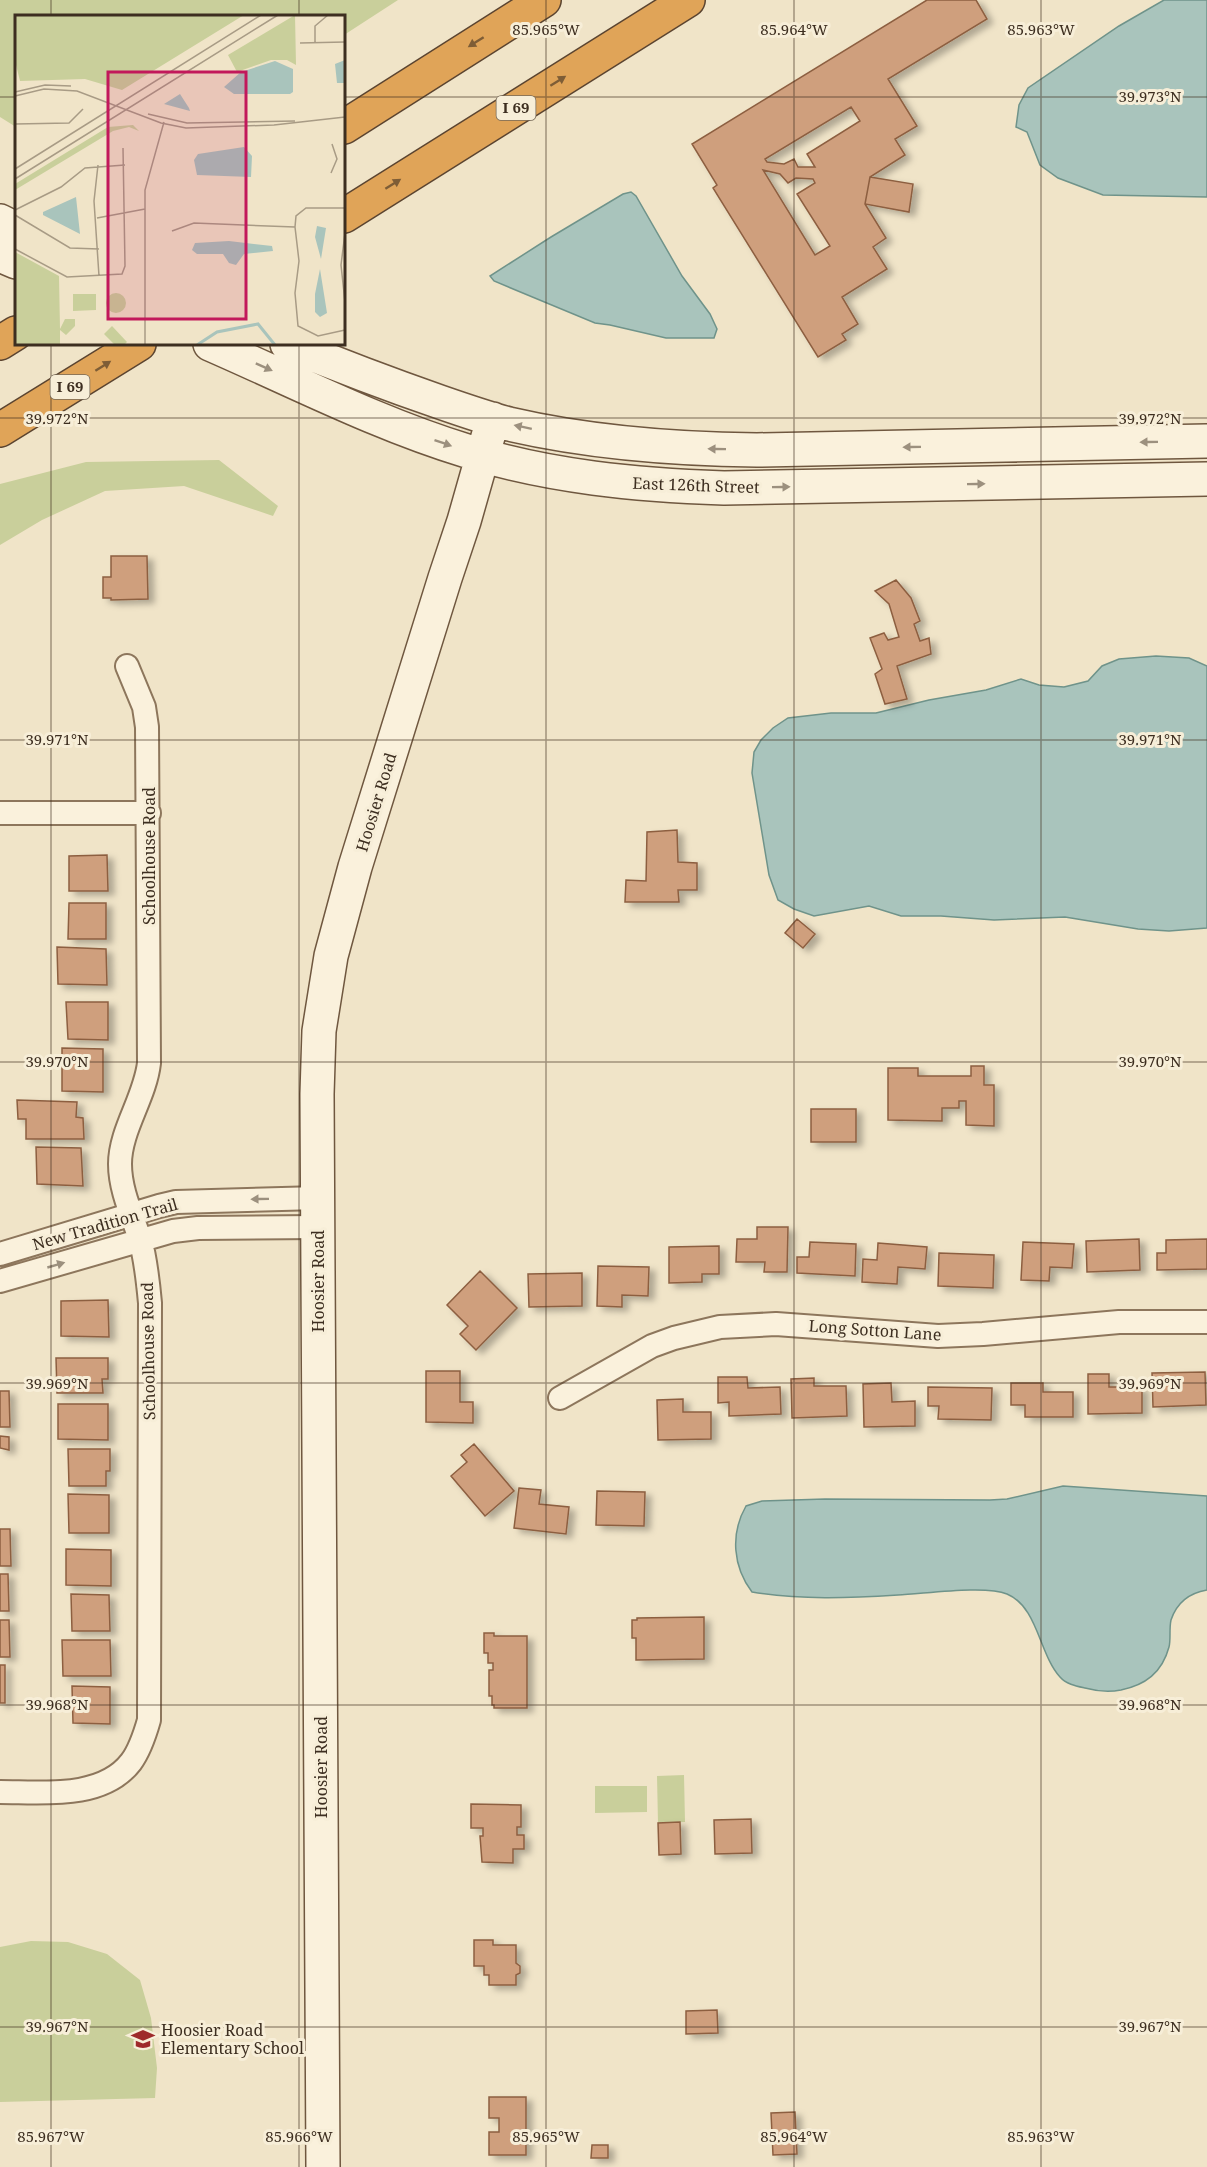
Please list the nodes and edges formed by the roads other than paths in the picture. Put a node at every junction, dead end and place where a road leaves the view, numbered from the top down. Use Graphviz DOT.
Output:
graph roads {
  1 [pos="544,0"];
  2 [pos="688,0"];
  3 [pos="345,126"];
  4 [pos="345,215"];
  5 [pos="0,222"];
  6 [pos="15,229"];
  7 [pos="0,255"];
  8 [pos="15,262"];
  9 [pos="15,334"];
  10 [pos="0,343"];
  11 [pos="137,345"];
  12 [pos="212,345"];
  13 [pos="290,345"];
  14 [pos="493,419"];
  15 [pos="0,430"];
  16 [pos="1207,441"];
  17 [pos="483,456"];
  18 [pos="1207,479"];
  19 [pos="127,666"];
  20 [pos="0,813"];
  21 [pos="149,813"];
  22 [pos="318,1212"];
  23 [pos="131,1214"];
  24 [pos="140,1239"];
  25 [pos="0,1254"];
  26 [pos="0,1281"];
  27 [pos="1207,1322"];
  28 [pos="560,1398"];
  29 [pos="0,1792"];
  30 [pos="322,2167"];
  1 -- 3 [label="highway, one-way"];
  4 -- 2 [label="highway, I 69, one-way"];
  5 -- 6 [label="main road"];
  7 -- 8 [label="main road"];
  9 -- 10 [label="highway"];
  15 -- 11 [label="highway, I 69, one-way"];
  12 -- 17 [label="main road, East 126th Street, one-way"];
  13 -- 14 [label="main road"];
  16 -- 14 [label="main road, one-way"];
  14 -- 17 [label="main road, Hoosier Road"];
  17 -- 18 [label="main road, East 126th Street, one-way"];
  17 -- 22 [label="main road, Hoosier Road"];
  19 -- 21 [label="street, Schoolhouse Road"];
  20 -- 21 [label="street"];
  21 -- 23 [label="street, Schoolhouse Road"];
  22 -- 23 [label="street, New Tradition Trail, one-way"];
  22 -- 24 [label="street, New Tradition Trail"];
  22 -- 30 [label="main road, Hoosier Road"];
  23 -- 24 [label="street, Schoolhouse Road"];
  23 -- 25 [label="street, New Tradition Trail"];
  26 -- 24 [label="street, New Tradition Trail, one-way"];
  24 -- 29 [label="street, Schoolhouse Road"];
  27 -- 28 [label="street, Long Sotton Lane"];
}
